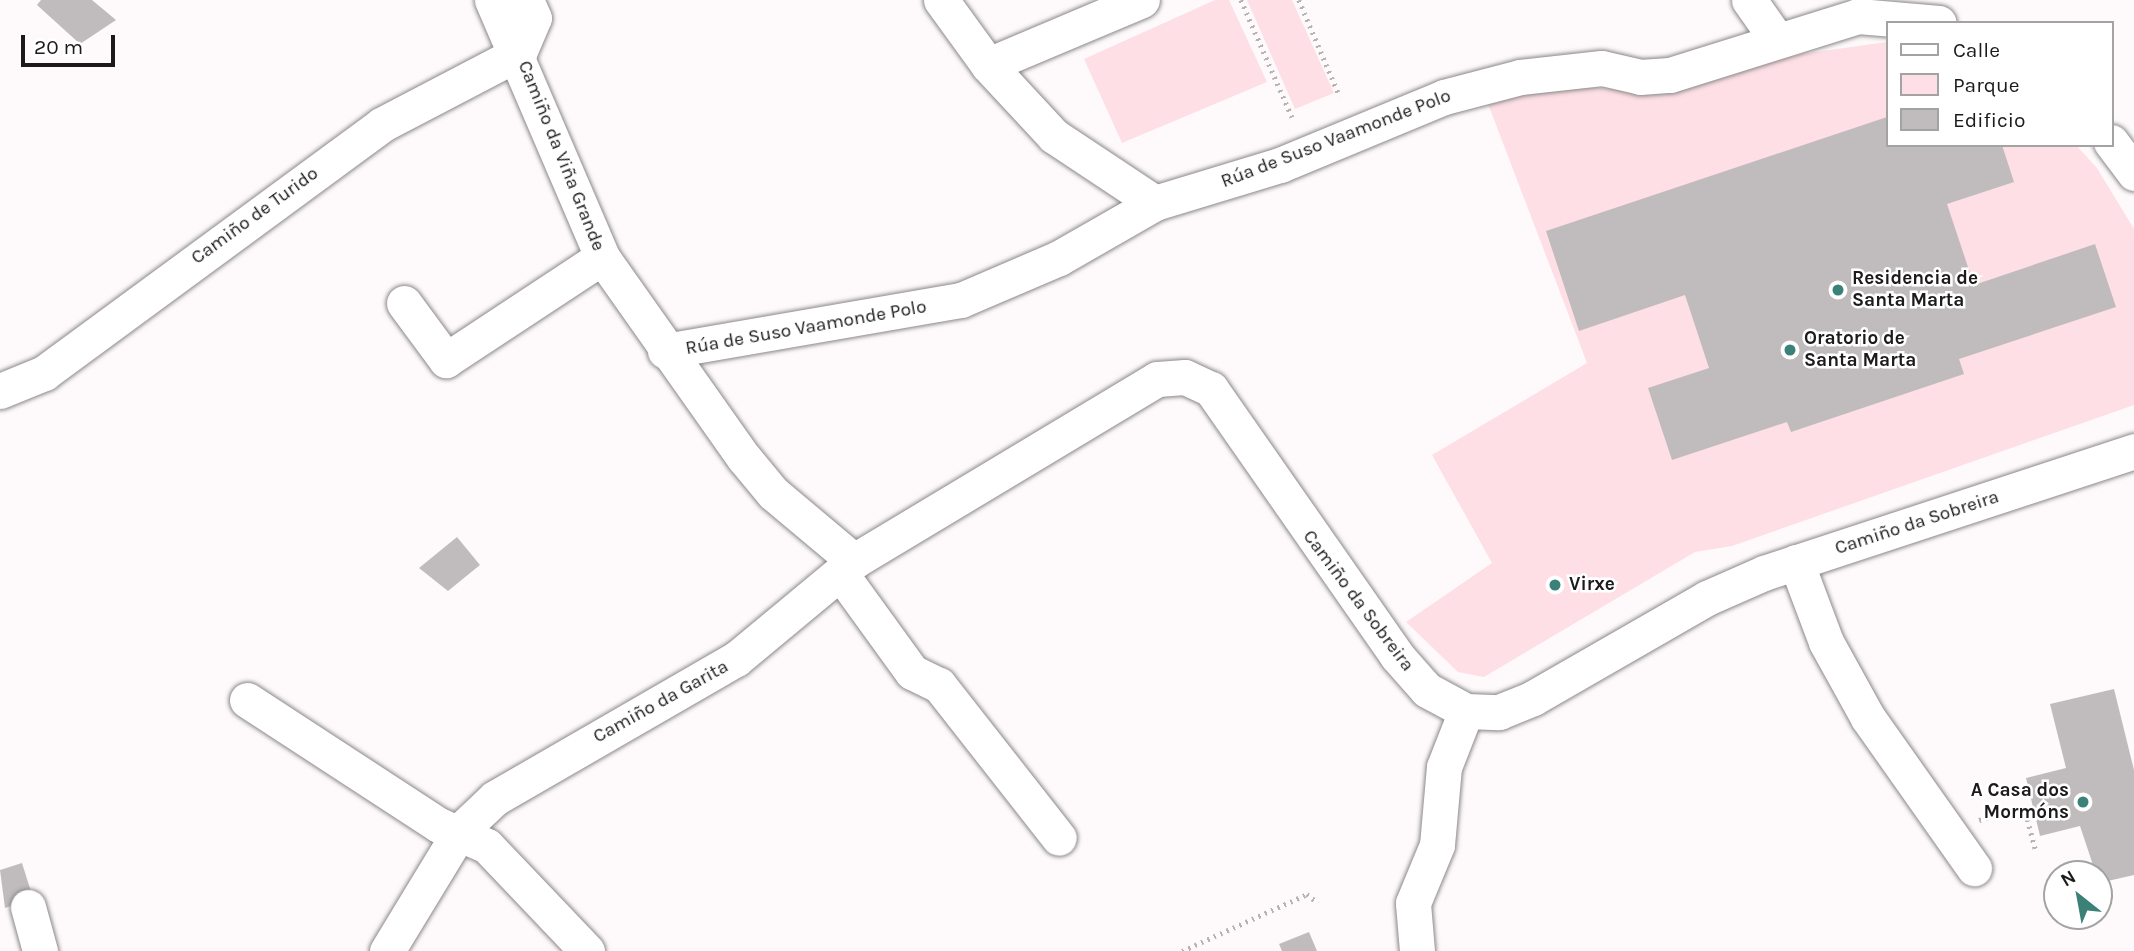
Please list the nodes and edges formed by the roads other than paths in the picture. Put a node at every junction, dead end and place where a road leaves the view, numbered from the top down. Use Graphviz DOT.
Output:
graph roads {
  1 [pos="492,0"];
  2 [pos="526,0"];
  3 [pos="941,0"];
  4 [pos="1142,0"];
  5 [pos="1749,0"];
  6 [pos="1916,21"];
  7 [pos="1776,37"];
  8 [pos="519,53"];
  9 [pos="988,65"];
  10 [pos="2113,145"];
  11 [pos="2134,173"];
  12 [pos="1155,203"];
  13 [pos="602,257"];
  14 [pos="404,303"];
  15 [pos="665,352"];
  16 [pos="0,391"];
  17 [pos="2134,451"];
  18 [pos="1797,562"];
  19 [pos="847,568"];
  20 [pos="247,700"];
  21 [pos="1466,711"];
  22 [pos="460,831"];
  23 [pos="1059,838"];
  24 [pos="1974,868"];
  25 [pos="28,907"];
  26 [pos="40,951"];
  27 [pos="387,951"];
  28 [pos="587,951"];
  29 [pos="1417,951"];
  1 -- 8 [label="street, Camiño da Viña Grande"];
  2 -- 8 [label="street"];
  3 -- 9 [label="street"];
  4 -- 9 [label="street"];
  5 -- 7 [label="street"];
  6 -- 7 [label="street, Rúa de Suso Vaamonde Polo"];
  7 -- 12 [label="street, Rúa de Suso Vaamonde Polo"];
  8 -- 13 [label="street, Camiño da Viña Grande"];
  8 -- 16 [label="street, Camiño de Turido"];
  9 -- 12 [label="street"];
  10 -- 11 [label="street"];
  12 -- 15 [label="street, Rúa de Suso Vaamonde Polo"];
  13 -- 14 [label="street"];
  13 -- 15 [label="street, Camiño da Viña Grande"];
  15 -- 19 [label="street, Camiño da Viña Grande"];
  17 -- 18 [label="street, Camiño da Sobreira"];
  18 -- 21 [label="street, Camiño da Sobreira"];
  18 -- 24 [label="street"];
  19 -- 21 [label="street, Camiño da Sobreira"];
  19 -- 22 [label="street, Camiño da Garita"];
  19 -- 23 [label="street"];
  20 -- 22 [label="street"];
  21 -- 29 [label="street"];
  22 -- 27 [label="street, Camiño da Garita"];
  22 -- 28 [label="street"];
  25 -- 26 [label="street"];
}
